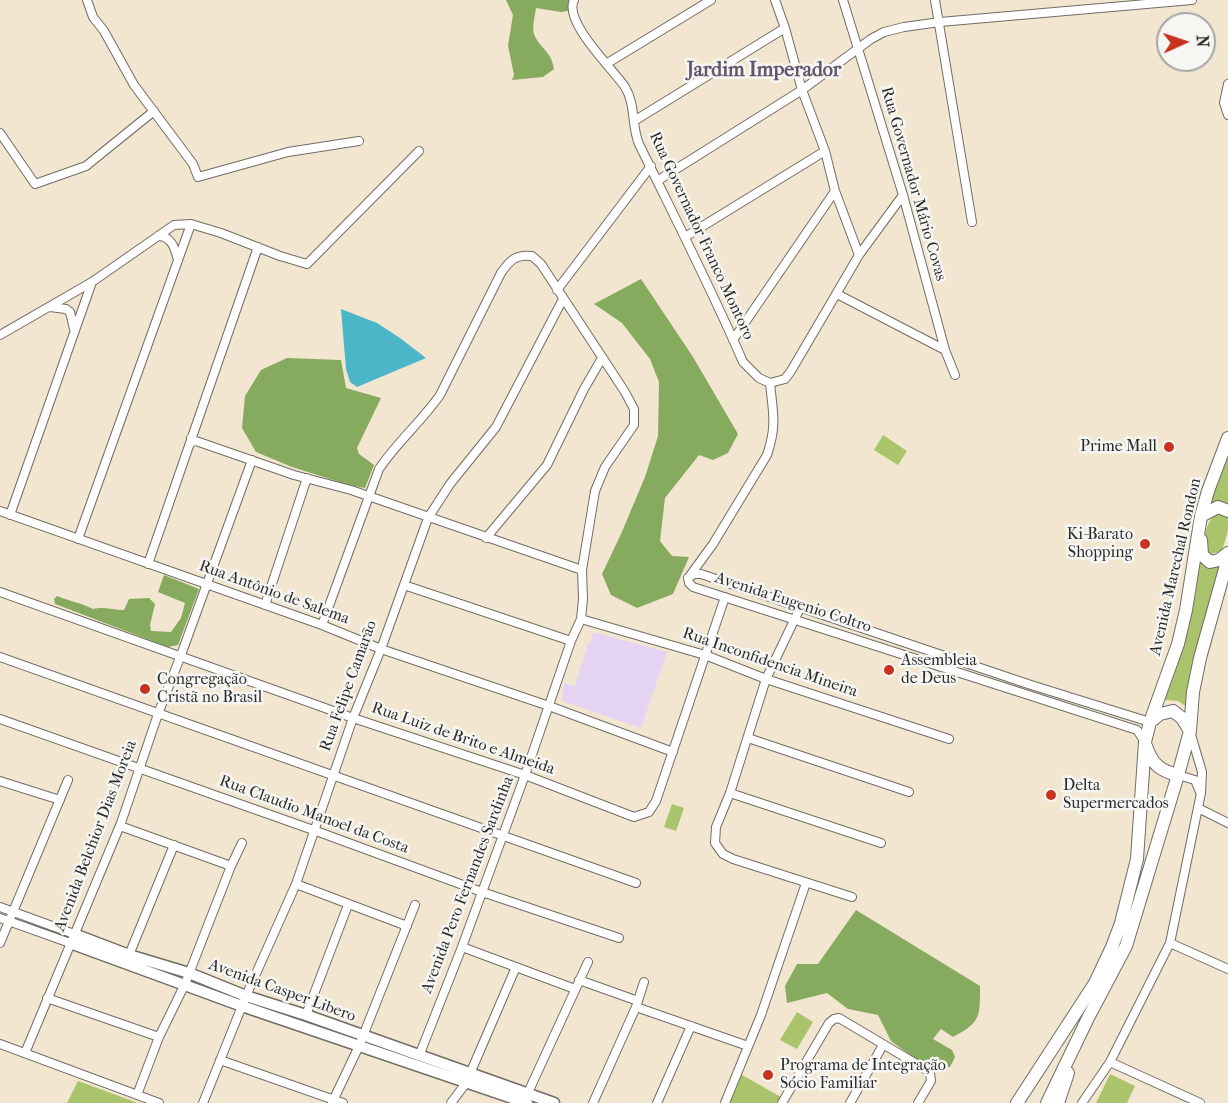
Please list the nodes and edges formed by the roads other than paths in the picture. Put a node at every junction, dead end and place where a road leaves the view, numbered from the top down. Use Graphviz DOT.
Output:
graph roads {
  1 [pos="87,0"];
  2 [pos="574,0"];
  3 [pos="711,0"];
  4 [pos="775,0"];
  5 [pos="843,0"];
  6 [pos="935,0"];
  7 [pos="1192,0"];
  8 [pos="1140,2"];
  9 [pos="940,22"];
  10 [pos="785,28"];
  11 [pos="858,48"];
  12 [pos="606,64"];
  13 [pos="1228,84"];
  14 [pos="802,90"];
  15 [pos="154,111"];
  16 [pos="1228,115"];
  17 [pos="634,121"];
  18 [pos="0,133"];
  19 [pos="359,141"];
  20 [pos="419,150"];
  21 [pos="825,151"];
  22 [pos="651,166"];
  23 [pos="657,182"];
  24 [pos="835,191"];
  25 [pos="903,195"];
  26 [pos="972,222"];
  27 [pos="191,224"];
  28 [pos="158,236"];
  29 [pos="685,237"];
  30 [pos="258,248"];
  31 [pos="859,255"];
  32 [pos="178,260"];
  33 [pos="92,282"];
  34 [pos="557,290"];
  35 [pos="837,294"];
  36 [pos="563,299"];
  37 [pos="47,308"];
  38 [pos="74,332"];
  39 [pos="0,335"];
  40 [pos="734,340"];
  41 [pos="945,350"];
  42 [pos="602,358"];
  43 [pos="955,375"];
  44 [pos="770,383"];
  45 [pos="191,438"];
  46 [pos="1228,438"];
  47 [pos="252,460"];
  48 [pos="307,478"];
  49 [pos="370,498"];
  50 [pos="1228,511"];
  51 [pos="0,512"];
  52 [pos="10,515"];
  53 [pos="428,518"];
  54 [pos="1201,520"];
  55 [pos="486,538"];
  56 [pos="78,539"];
  57 [pos="1228,553"];
  58 [pos="1228,558"];
  59 [pos="148,564"];
  60 [pos="582,570"];
  61 [pos="688,578"];
  62 [pos="207,585"];
  63 [pos="404,585"];
  64 [pos="0,592"];
  65 [pos="725,597"];
  66 [pos="265,605"];
  67 [pos="800,608"];
  68 [pos="581,619"];
  69 [pos="794,620"];
  70 [pos="322,625"];
  71 [pos="571,641"];
  72 [pos="917,646"];
  73 [pos="381,649"];
  74 [pos="705,655"];
  75 [pos="181,656"];
  76 [pos="0,657"];
  77 [pos="914,657"];
  78 [pos="766,679"];
  79 [pos="1030,690"];
  80 [pos="549,706"];
  81 [pos="158,714"];
  82 [pos="353,718"];
  83 [pos="0,719"];
  84 [pos="1150,722"];
  85 [pos="1190,730"];
  86 [pos="748,738"];
  87 [pos="948,740"];
  88 [pos="1145,742"];
  89 [pos="673,752"];
  90 [pos="1182,758"];
  91 [pos="141,769"];
  92 [pos="1160,769"];
  93 [pos="525,775"];
  94 [pos="1178,775"];
  95 [pos="332,776"];
  96 [pos="68,780"];
  97 [pos="1,783"];
  98 [pos="909,792"];
  99 [pos="730,793"];
  100 [pos="1201,793"];
  101 [pos="60,800"];
  102 [pos="1198,808"];
  103 [pos="1228,823"];
  104 [pos="120,826"];
  105 [pos="316,831"];
  106 [pos="502,836"];
  107 [pos="242,843"];
  108 [pos="881,843"];
  109 [pos="174,845"];
  110 [pos="231,866"];
  111 [pos="636,883"];
  112 [pos="806,883"];
  113 [pos="296,885"];
  114 [pos="482,892"];
  115 [pos="852,897"];
  116 [pos="348,905"];
  117 [pos="416,905"];
  118 [pos="0,908"];
  119 [pos="12,917"];
  120 [pos="0,918"];
  121 [pos="407,926"];
  122 [pos="619,938"];
  123 [pos="72,939"];
  124 [pos="1170,943"];
  125 [pos="0,944"];
  126 [pos="462,947"];
  127 [pos="129,955"];
  128 [pos="588,962"];
  129 [pos="516,967"];
  130 [pos="1228,969"];
  131 [pos="189,972"];
  132 [pos="579,980"];
  133 [pos="644,982"];
  134 [pos="185,984"];
  135 [pos="575,989"];
  136 [pos="47,998"];
  137 [pos="244,1001"];
  138 [pos="637,1004"];
  139 [pos="306,1015"];
  140 [pos="691,1026"];
  141 [pos="1083,1031"];
  142 [pos="159,1037"];
  143 [pos="361,1041"];
  144 [pos="0,1044"];
  145 [pos="883,1045"];
  146 [pos="748,1046"];
  147 [pos="25,1053"];
  148 [pos="419,1056"];
  149 [pos="220,1060"];
  150 [pos="1110,1062"];
  151 [pos="468,1078"];
  152 [pos="137,1095"];
  153 [pos="526,1100"];
  154 [pos="333,1101"];
  155 [pos="727,1102"];
  156 [pos="159,1103"];
  157 [pos="203,1103"];
  158 [pos="343,1103"];
  159 [pos="451,1103"];
  160 [pos="554,1103"];
  161 [pos="593,1103"];
  162 [pos="657,1103"];
  163 [pos="782,1103"];
  164 [pos="849,1103"];
  165 [pos="918,1103"];
  166 [pos="1017,1103"];
  167 [pos="1047,1103"];
  168 [pos="1058,1103"];
  169 [pos="1082,1103"];
  170 [pos="1200,1103"];
  1 -- 15 [label="street"];
  2 -- 12 [label="street, Rua Governador Franco Montoro"];
  3 -- 12 [label="street"];
  4 -- 10 [label="street"];
  5 -- 11 [label="street, Rua Governador Mário Covas"];
  6 -- 9 [label="street"];
  7 -- 8 [label="street"];
  8 -- 9 [label="street"];
  9 -- 11 [label="street"];
  9 -- 26 [label="street"];
  10 -- 14 [label="street"];
  10 -- 17 [label="street"];
  11 -- 14 [label="street"];
  11 -- 25 [label="street, Rua Governador Mário Covas"];
  12 -- 17 [label="street, Rua Governador Franco Montoro"];
  13 -- 16 [label="street"];
  14 -- 21 [label="street"];
  14 -- 23 [label="street"];
  15 -- 18 [label="street"];
  15 -- 19 [label="street"];
  17 -- 22 [label="street, Rua Governador Franco Montoro"];
  20 -- 30 [label="street"];
  21 -- 24 [label="street"];
  21 -- 29 [label="street"];
  22 -- 23 [label="street, Rua Governador Franco Montoro"];
  22 -- 34 [label="street"];
  23 -- 29 [label="street, Rua Governador Franco Montoro"];
  24 -- 31 [label="street"];
  24 -- 40 [label="street"];
  25 -- 31 [label="street"];
  25 -- 41 [label="street, Rua Governador Mário Covas"];
  27 -- 28 [label="street"];
  27 -- 30 [label="street"];
  27 -- 32 [label="street"];
  28 -- 32 [label="street"];
  28 -- 33 [label="street"];
  29 -- 40 [label="street, Rua Governador Franco Montoro"];
  30 -- 45 [label="street"];
  31 -- 35 [label="street"];
  32 -- 56 [label="street"];
  33 -- 37 [label="street"];
  33 -- 38 [label="street"];
  34 -- 36 [label="street"];
  34 -- 49 [label="street"];
  35 -- 41 [label="street"];
  35 -- 44 [label="street"];
  36 -- 42 [label="street"];
  36 -- 53 [label="street, Rua Felipe Camarão"];
  37 -- 38 [label="street"];
  37 -- 39 [label="street"];
  38 -- 52 [label="street"];
  40 -- 44 [label="street, Rua Governador Franco Montoro"];
  41 -- 43 [label="street, Rua Governador Mário Covas"];
  42 -- 55 [label="street"];
  42 -- 60 [label="street, Avenida Pero Fernandes Sardinha"];
  44 -- 61 [label="street"];
  45 -- 47 [label="street"];
  45 -- 59 [label="street"];
  46 -- 54 [label="main road, Avenida Marechal Rondon"];
  47 -- 48 [label="street"];
  47 -- 62 [label="street, Avenida Belchior Dias Moreia"];
  48 -- 49 [label="street"];
  48 -- 66 [label="street"];
  49 -- 53 [label="street"];
  49 -- 70 [label="street"];
  50 -- 54 [label="main road"];
  51 -- 52 [label="street, Rua Antônio de Salema"];
  52 -- 56 [label="street, Rua Antônio de Salema"];
  53 -- 55 [label="street"];
  53 -- 63 [label="street, Rua Felipe Camarão"];
  54 -- 57 [label="main road"];
  54 -- 84 [label="main road, Avenida Marechal Rondon"];
  55 -- 60 [label="street"];
  56 -- 59 [label="street, Rua Antônio de Salema"];
  58 -- 85 [label="main road"];
  59 -- 62 [label="street, Rua Antônio de Salema"];
  60 -- 68 [label="street, Avenida Pero Fernandes Sardinha"];
  61 -- 65 [label="street, Avenida Eugenio Coltro"];
  61 -- 67 [label="street, Avenida Eugenio Coltro"];
  62 -- 66 [label="street, Rua Antônio de Salema"];
  62 -- 75 [label="street, Avenida Belchior Dias Moreia"];
  63 -- 71 [label="street"];
  63 -- 73 [label="street, Rua Felipe Camarão"];
  64 -- 75 [label="street, Rua Luiz de Brito e Almeida"];
  65 -- 69 [label="street, Avenida Eugenio Coltro"];
  65 -- 74 [label="street"];
  66 -- 70 [label="street, Rua Antônio de Salema"];
  67 -- 69 [label="street"];
  67 -- 72 [label="street, Avenida Eugenio Coltro"];
  68 -- 71 [label="street, Avenida Pero Fernandes Sardinha"];
  68 -- 74 [label="street, Rua Inconfidencia Mineira"];
  69 -- 77 [label="street, Avenida Eugenio Coltro"];
  69 -- 78 [label="street"];
  70 -- 73 [label="street, Rua Antônio de Salema"];
  71 -- 80 [label="street, Avenida Pero Fernandes Sardinha"];
  72 -- 77 [label="street"];
  72 -- 79 [label="street, Avenida Eugenio Coltro"];
  73 -- 80 [label="street, Rua Antônio de Salema"];
  73 -- 82 [label="street, Rua Felipe Camarão"];
  74 -- 78 [label="street, Rua Inconfidencia Mineira"];
  74 -- 89 [label="street"];
  75 -- 81 [label="street, Avenida Belchior Dias Moreia"];
  75 -- 82 [label="street, Rua Luiz de Brito e Almeida"];
  76 -- 81 [label="street"];
  77 -- 79 [label="street, Avenida Eugenio Coltro"];
  78 -- 86 [label="street"];
  78 -- 87 [label="street, Rua Inconfidencia Mineira"];
  79 -- 84 [label="street, Avenida Eugenio Coltro"];
  79 -- 88 [label="street, Avenida Eugenio Coltro"];
  80 -- 89 [label="street, Rua Antônio de Salema"];
  80 -- 93 [label="street, Avenida Pero Fernandes Sardinha"];
  81 -- 91 [label="street, Avenida Belchior Dias Moreia"];
  81 -- 95 [label="street"];
  82 -- 93 [label="street, Rua Luiz de Brito e Almeida"];
  82 -- 95 [label="street, Rua Felipe Camarão"];
  83 -- 91 [label="street, Rua Claudio Manoel da Costa"];
  84 -- 85 [label="main road"];
  84 -- 88 [label="main road, Avenida Marechal Rondon"];
  85 -- 90 [label="main road"];
  85 -- 100 [label="street"];
  86 -- 98 [label="street"];
  86 -- 99 [label="street"];
  88 -- 92 [label="main road"];
  88 -- 166 [label="main road, Avenida Marechal Rondon"];
  89 -- 93 [label="street, Rua Luiz de Brito e Almeida"];
  90 -- 92 [label="main road"];
  90 -- 94 [label="main road"];
  91 -- 104 [label="street, Avenida Belchior Dias Moreia"];
  91 -- 105 [label="street, Rua Claudio Manoel da Costa"];
  92 -- 94 [label="main road"];
  93 -- 106 [label="street, Avenida Pero Fernandes Sardinha"];
  94 -- 100 [label="street"];
  94 -- 141 [label="main road"];
  95 -- 105 [label="street, Rua Felipe Camarão"];
  95 -- 106 [label="street"];
  96 -- 101 [label="street"];
  97 -- 101 [label="street"];
  99 -- 108 [label="street"];
  99 -- 112 [label="street"];
  100 -- 102 [label="street"];
  101 -- 119 [label="street"];
  102 -- 103 [label="street"];
  102 -- 124 [label="street"];
  104 -- 109 [label="street"];
  104 -- 123 [label="street, Avenida Belchior Dias Moreia"];
  105 -- 113 [label="street, Rua Felipe Camarão"];
  105 -- 114 [label="street, Rua Claudio Manoel da Costa"];
  106 -- 111 [label="street"];
  106 -- 114 [label="street, Avenida Pero Fernandes Sardinha"];
  107 -- 110 [label="street"];
  109 -- 110 [label="street"];
  109 -- 127 [label="street"];
  110 -- 131 [label="street"];
  112 -- 115 [label="street"];
  112 -- 146 [label="street"];
  113 -- 116 [label="street"];
  113 -- 137 [label="street, Rua Felipe Camarão"];
  114 -- 122 [label="street, Rua Claudio Manoel da Costa"];
  114 -- 126 [label="street, Avenida Pero Fernandes Sardinha"];
  116 -- 121 [label="street"];
  116 -- 139 [label="street"];
  117 -- 121 [label="street"];
  118 -- 119 [label="street, Avenida Casper Libero"];
  119 -- 120 [label="street, Avenida Casper Libero"];
  119 -- 123 [label="street, Avenida Casper Libero"];
  119 -- 125 [label="street"];
  121 -- 143 [label="street"];
  123 -- 127 [label="street, Avenida Casper Libero"];
  123 -- 134 [label="street, Avenida Casper Libero"];
  123 -- 136 [label="street, Avenida Belchior Dias Moreia"];
  124 -- 130 [label="street"];
  124 -- 150 [label="street"];
  126 -- 129 [label="street"];
  126 -- 148 [label="street, Avenida Pero Fernandes Sardinha"];
  127 -- 131 [label="street, Avenida Casper Libero"];
  128 -- 132 [label="street"];
  129 -- 135 [label="street"];
  129 -- 151 [label="street"];
  131 -- 134 [label="street"];
  131 -- 137 [label="street, Avenida Casper Libero"];
  132 -- 135 [label="street"];
  132 -- 138 [label="street"];
  133 -- 138 [label="street"];
  134 -- 137 [label="street, Avenida Casper Libero"];
  134 -- 142 [label="street"];
  135 -- 153 [label="street"];
  136 -- 142 [label="street"];
  136 -- 147 [label="street, Avenida Belchior Dias Moreia"];
  137 -- 139 [label="street, Avenida Casper Libero"];
  137 -- 143 [label="street, Avenida Casper Libero"];
  137 -- 149 [label="street, Rua Felipe Camarão"];
  138 -- 140 [label="street"];
  138 -- 161 [label="street"];
  139 -- 143 [label="street, Avenida Casper Libero"];
  140 -- 146 [label="street"];
  140 -- 162 [label="street"];
  141 -- 167 [label="main road"];
  141 -- 168 [label="main road"];
  142 -- 152 [label="street"];
  143 -- 148 [label="street, Avenida Casper Libero"];
  143 -- 151 [label="street, Avenida Casper Libero"];
  143 -- 154 [label="street"];
  144 -- 147 [label="street"];
  145 -- 163 [label="street"];
  145 -- 164 [label="street"];
  145 -- 165 [label="street"];
  146 -- 155 [label="street"];
  147 -- 152 [label="street"];
  148 -- 151 [label="street, Avenida Casper Libero"];
  149 -- 154 [label="street"];
  149 -- 157 [label="street, Rua Felipe Camarão"];
  150 -- 169 [label="street"];
  150 -- 170 [label="street"];
  151 -- 153 [label="street, Avenida Casper Libero"];
  151 -- 159 [label="street"];
  152 -- 156 [label="street"];
  153 -- 160 [label="street, Avenida Casper Libero"];
  154 -- 158 [label="street"];
}
